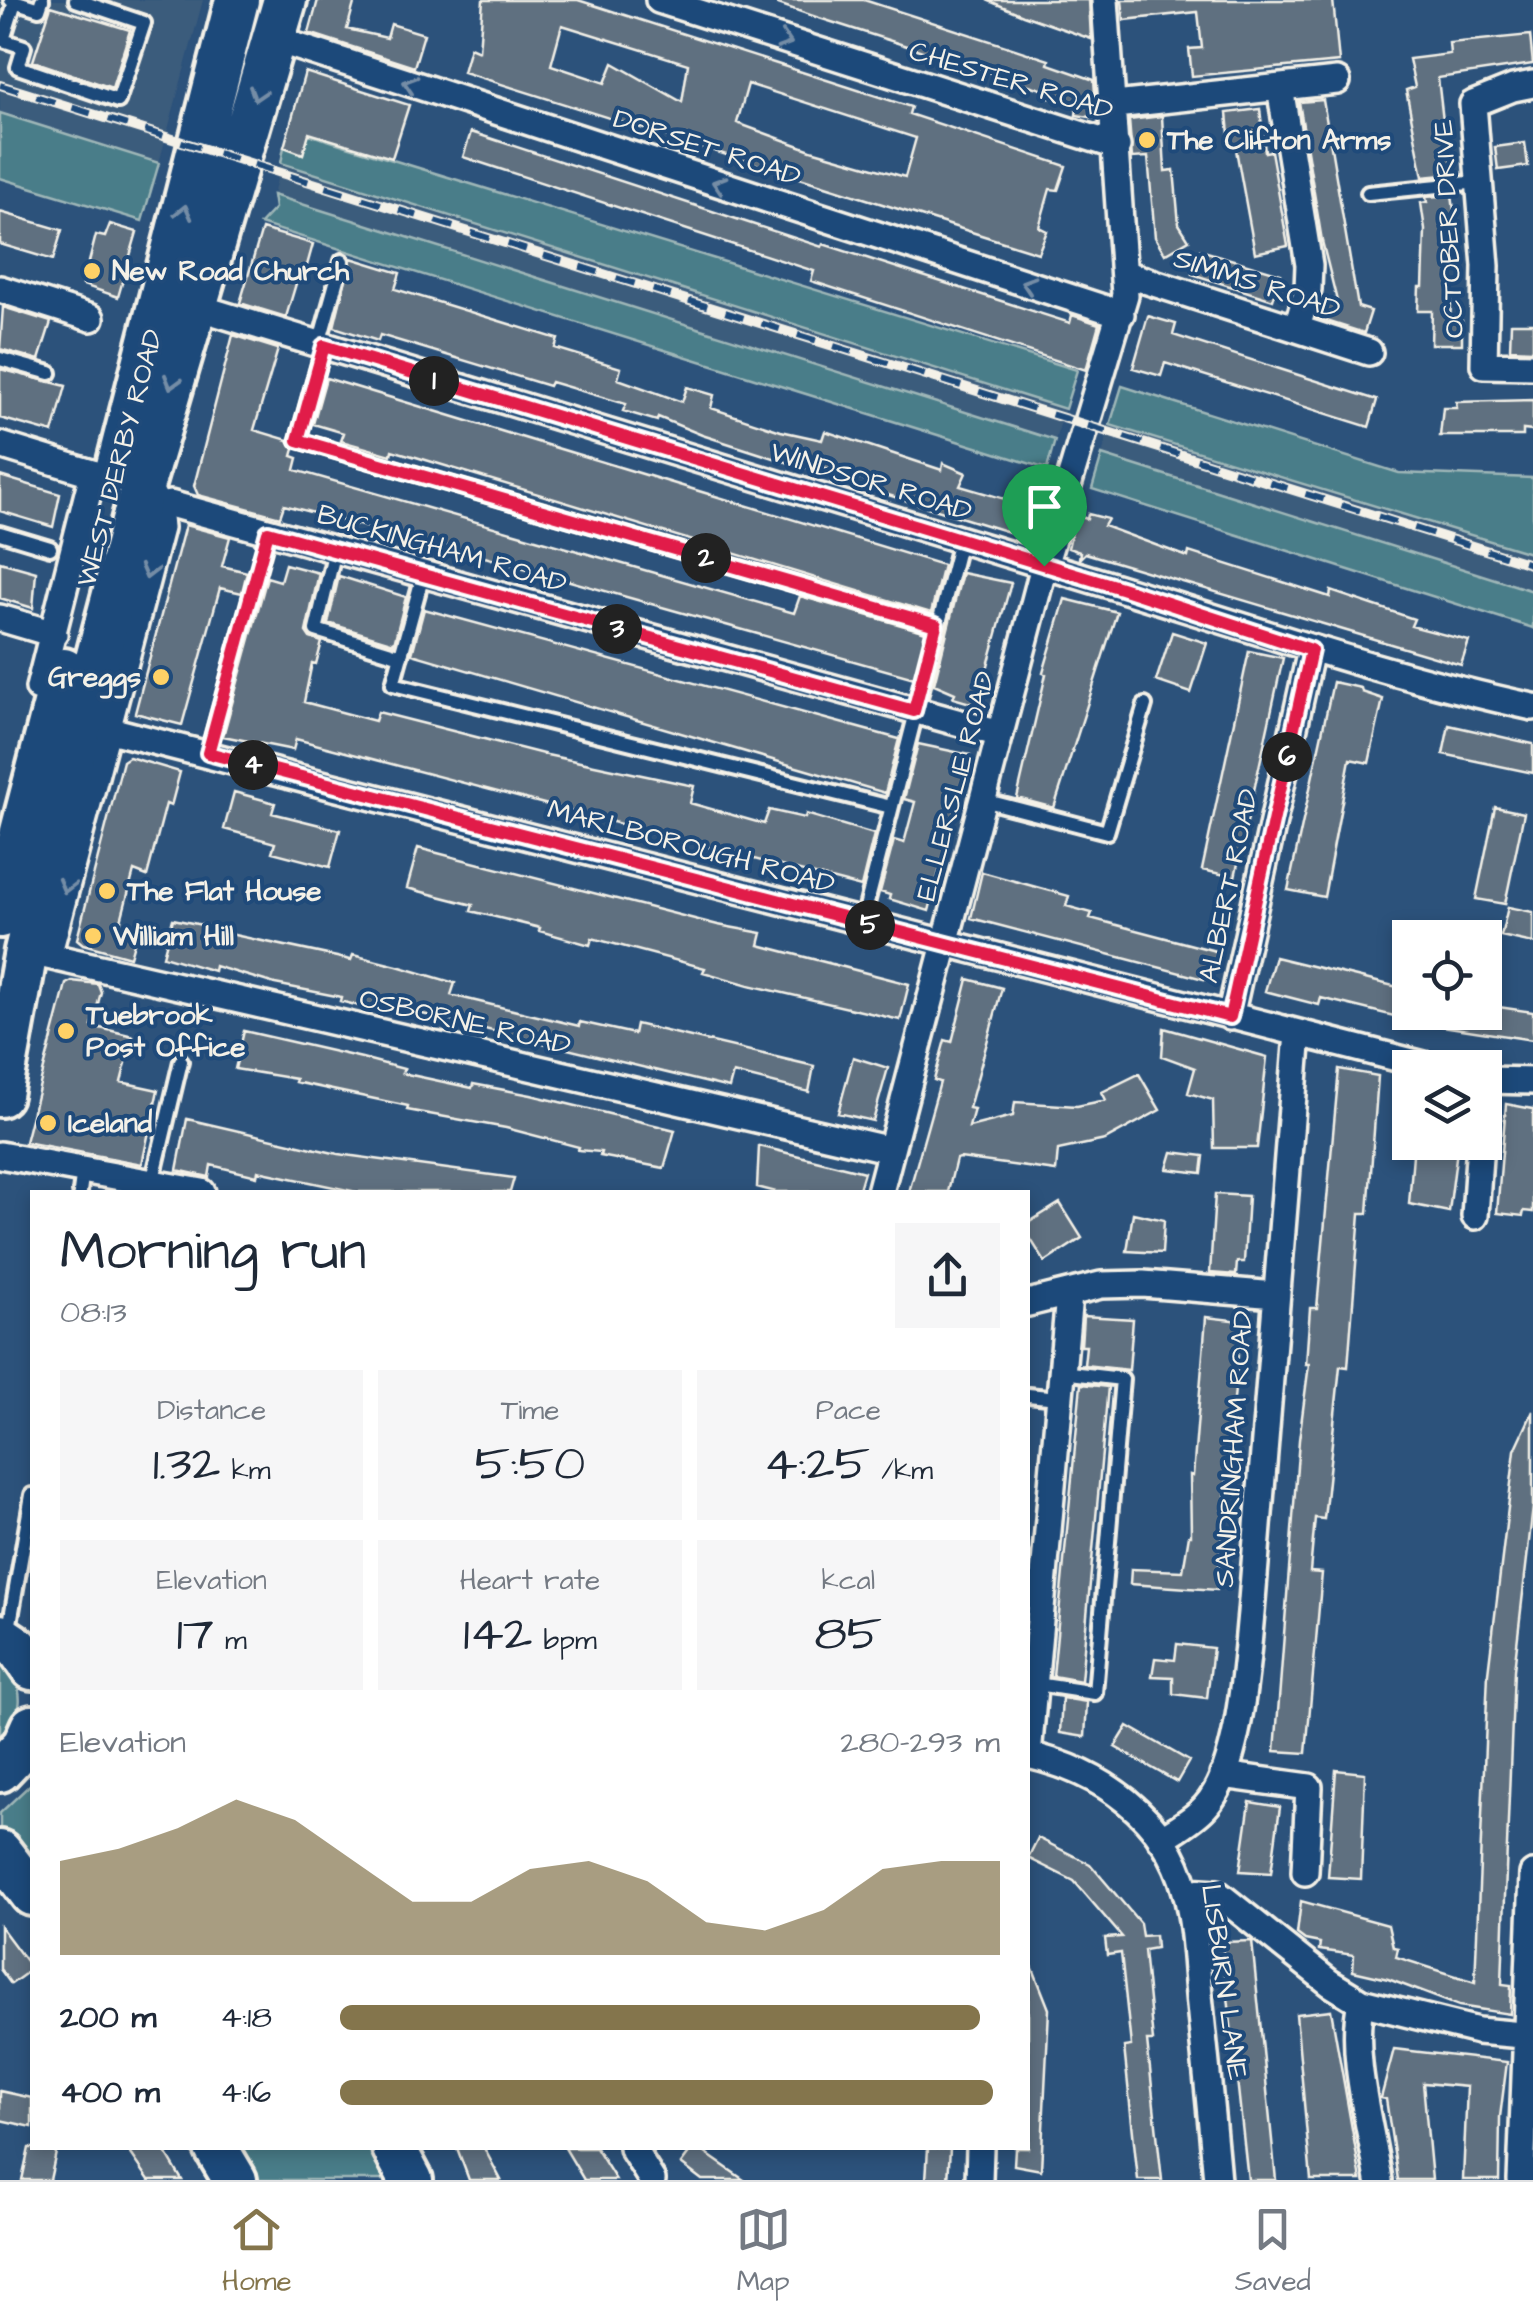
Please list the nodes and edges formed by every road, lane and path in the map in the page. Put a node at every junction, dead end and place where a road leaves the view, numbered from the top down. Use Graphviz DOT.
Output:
graph roads {
  1 [pos="42,0"];
  2 [pos="76,0"];
  3 [pos="236,0"];
  4 [pos="659,0"];
  5 [pos="1106,0"];
  6 [pos="13,1"];
  7 [pos="279,20"];
  8 [pos="1337,81"];
  9 [pos="1533,84"];
  10 [pos="1280,87"];
  11 [pos="1115,105"];
  12 [pos="1117,146"];
  13 [pos="1479,182"];
  14 [pos="1368,193"];
  15 [pos="342,261"];
  16 [pos="1126,274"];
  17 [pos="0,289"];
  18 [pos="194,306"];
  19 [pos="1121,314"];
  20 [pos="92,318"];
  21 [pos="1297,328"];
  22 [pos="322,345"];
  23 [pos="1369,352"];
  24 [pos="0,359"];
  25 [pos="1533,366"];
  26 [pos="50,373"];
  27 [pos="0,445"];
  28 [pos="127,484"];
  29 [pos="268,532"];
  30 [pos="0,533"];
  31 [pos="960,541"];
  32 [pos="50,548"];
  33 [pos="335,550"];
  34 [pos="1044,566"];
  35 [pos="423,575"];
  36 [pos="0,618"];
  37 [pos="936,625"];
  38 [pos="54,634"];
  39 [pos="1311,650"];
  40 [pos="401,656"];
  41 [pos="1145,705"];
  42 [pos="1533,707"];
  43 [pos="914,711"];
  44 [pos="106,729"];
  45 [pos="1000,734"];
  46 [pos="208,753"];
  47 [pos="983,800"];
  48 [pos="891,807"];
  49 [pos="2,817"];
  50 [pos="0,916"];
  51 [pos="862,923"];
  52 [pos="945,944"];
  53 [pos="37,953"];
  54 [pos="1230,1017"];
  55 [pos="1298,1033"];
  56 [pos="1392,1057"];
  57 [pos="181,1061"];
  58 [pos="1502,1080"];
  59 [pos="1533,1081"];
  60 [pos="0,1095"];
  61 [pos="891,1150"];
  62 [pos="0,1155"];
  63 [pos="1479,1160"];
  64 [pos="81,1182"];
  65 [pos="156,1187"];
  66 [pos="184,1190"];
  67 [pos="881,1190"];
  68 [pos="1475,1216"];
  69 [pos="1068,1295"];
  70 [pos="1276,1295"];
  71 [pos="1030,1304"];
  72 [pos="1059,1385"];
  73 [pos="1030,1393"];
  74 [pos="30,1521"];
  75 [pos="20,1652"];
  76 [pos="1031,1683"];
  77 [pos="30,1732"];
  78 [pos="1030,1755"];
  79 [pos="0,1770"];
  80 [pos="1224,1776"];
  81 [pos="1161,1838"];
  82 [pos="0,1852"];
  83 [pos="1305,1872"];
  84 [pos="1533,1874"];
  85 [pos="30,1891"];
  86 [pos="1186,1891"];
  87 [pos="1532,1903"];
  88 [pos="1361,2002"];
  89 [pos="1531,2036"];
  90 [pos="217,2150"];
  91 [pos="395,2150"];
  92 [pos="633,2150"];
  93 [pos="980,2150"];
  94 [pos="1525,2173"];
  95 [pos="235,2180"];
  96 [pos="411,2180"];
  97 [pos="652,2180"];
  98 [pos="978,2180"];
  99 [pos="1217,2180"];
  100 [pos="1379,2180"];
  1 -- 6 [label="lane"];
  2 -- 6 [label="lane"];
  28 -- 3 [label="highway, WEST DERBY ROAD, one-way"];
  4 -- 12 [label="street, CHESTER ROAD, one-way"];
  5 -- 11 [label="street, ELLERSLIE ROAD"];
  7 -- 18 [label="highway, WEST DERBY ROAD, one-way"];
  19 -- 7 [label="street, DORSET ROAD, one-way"];
  8 -- 10 [label="street"];
  9 -- 13 [label="street, OCTOBER DRIVE"];
  10 -- 11 [label="street"];
  10 -- 21 [label="street"];
  11 -- 12 [label="street, ELLERSLIE ROAD"];
  12 -- 16 [label="street, ELLERSLIE ROAD"];
  13 -- 14 [label="lane"];
  13 -- 25 [label="street, OCTOBER DRIVE"];
  15 -- 22 [label="lane"];
  16 -- 19 [label="street, ELLERSLIE ROAD"];
  16 -- 21 [label="street, SIMMS ROAD"];
  17 -- 20 [label="street"];
  18 -- 22 [label="street, WINDSOR ROAD"];
  18 -- 28 [label="highway, WEST DERBY ROAD, one-way"];
  19 -- 34 [label="street, ELLERSLIE ROAD"];
  21 -- 23 [label="street, SIMMS ROAD"];
  22 -- 31 [label="street, WINDSOR ROAD"];
  22 -- 37 [label="lane"];
  24 -- 26 [label="lane"];
  27 -- 28 [label="street, BUCKINGHAM ROAD"];
  28 -- 29 [label="street, BUCKINGHAM ROAD"];
  28 -- 38 [label="street"];
  28 -- 44 [label="street, WEST DERBY ROAD, one-way"];
  28 -- 50 [label="highway, WEST DERBY ROAD"];
  28 -- 53 [label="highway, WEST DERBY ROAD"];
  29 -- 33 [label="street, BUCKINGHAM ROAD"];
  29 -- 46 [label="lane"];
  30 -- 32 [label="lane"];
  31 -- 34 [label="street, WINDSOR ROAD"];
  31 -- 37 [label="lane"];
  33 -- 35 [label="street, BUCKINGHAM ROAD"];
  33 -- 40 [label="lane"];
  34 -- 39 [label="street, WINDSOR ROAD"];
  34 -- 45 [label="street, ELLERSLIE ROAD"];
  35 -- 40 [label="lane"];
  35 -- 43 [label="street, BUCKINGHAM ROAD"];
  36 -- 38 [label="street"];
  37 -- 43 [label="lane"];
  38 -- 49 [label="street"];
  39 -- 42 [label="street, WINDSOR ROAD"];
  39 -- 54 [label="street, ALBERT ROAD"];
  40 -- 48 [label="lane"];
  41 -- 47 [label="lane"];
  43 -- 45 [label="street, BUCKINGHAM ROAD"];
  43 -- 48 [label="lane"];
  44 -- 46 [label="street, MARLBOROUGH ROAD"];
  44 -- 53 [label="street, WEST DERBY ROAD, one-way"];
  45 -- 47 [label="street, ELLERSLIE ROAD"];
  46 -- 51 [label="street, MARLBOROUGH ROAD"];
  47 -- 52 [label="street, ELLERSLIE ROAD"];
  48 -- 51 [label="lane"];
  51 -- 52 [label="street, MARLBOROUGH ROAD"];
  52 -- 54 [label="street, MARLBOROUGH ROAD"];
  52 -- 61 [label="street, ELLERSLIE ROAD"];
  53 -- 60 [label="highway, WEST DERBY ROAD"];
  53 -- 61 [label="street, OSBORNE ROAD"];
  54 -- 55 [label="street, MARLBOROUGH ROAD"];
  55 -- 56 [label="street, MARLBOROUGH ROAD"];
  55 -- 70 [label="street, SANDRINGHAM ROAD"];
  57 -- 65 [label="lane"];
  58 -- 59 [label="street"];
  61 -- 67 [label="street, ELLERSLIE ROAD"];
  62 -- 64 [label="street"];
  63 -- 68 [label="street"];
  64 -- 65 [label="street"];
  65 -- 66 [label="street"];
  69 -- 70 [label="street"];
  69 -- 71 [label="street"];
  69 -- 72 [label="street"];
  70 -- 80 [label="street, SANDRINGHAM ROAD"];
  72 -- 73 [label="lane"];
  72 -- 76 [label="street"];
  72 -- 76 [label="lane"];
  74 -- 75 [label="lane"];
  77 -- 79 [label="highway"];
  78 -- 81 [label="street, LISBURN LANE"];
  80 -- 81 [label="street, SANDRINGHAM ROAD"];
  80 -- 83 [label="street"];
  81 -- 86 [label="street, LISBURN LANE"];
  82 -- 85 [label="highway"];
  84 -- 87 [label="street"];
  86 -- 88 [label="street"];
  86 -- 99 [label="street, LISBURN LANE"];
  87 -- 89 [label="street"];
  88 -- 89 [label="street"];
  88 -- 100 [label="street"];
  89 -- 94 [label="street"];
  90 -- 95 [label="highway"];
  91 -- 96 [label="highway"];
  92 -- 97 [label="street"];
  93 -- 98 [label="street"];
}
